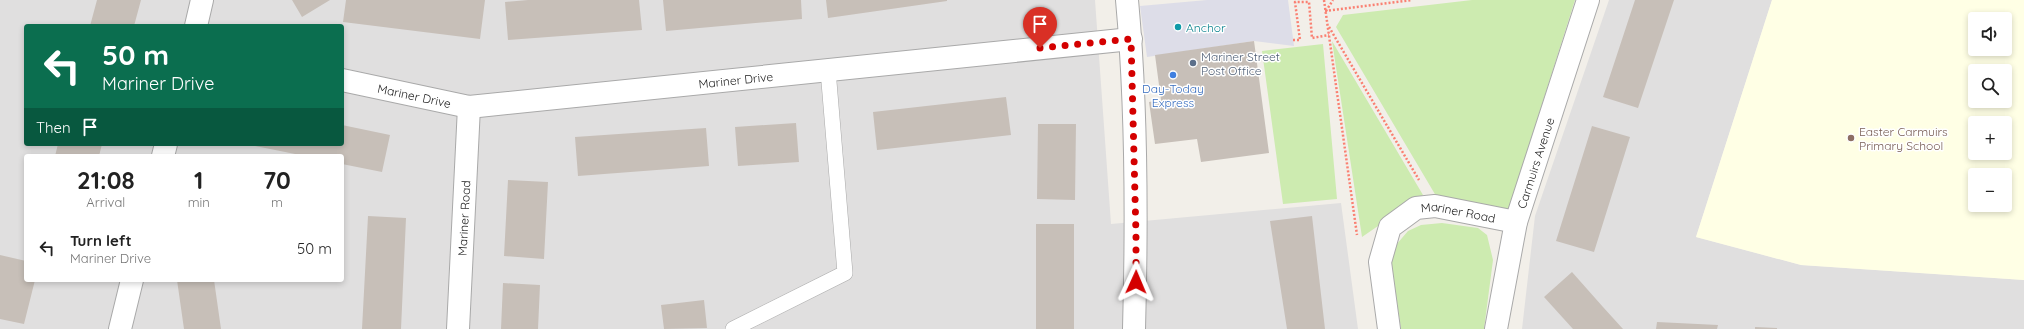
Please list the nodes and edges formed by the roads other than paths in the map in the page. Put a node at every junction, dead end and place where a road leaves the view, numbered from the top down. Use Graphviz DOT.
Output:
graph roads {
  1 [pos="202,0"];
  2 [pos="1127,0"];
  3 [pos="1588,0"];
  4 [pos="196,24"];
  5 [pos="1131,39"];
  6 [pos="828,70"];
  7 [pos="344,80"];
  8 [pos="469,107"];
  9 [pos="1516,222"];
  10 [pos="132,282"];
  11 [pos="120,329"];
  12 [pos="458,329"];
  13 [pos="733,329"];
  14 [pos="1134,329"];
  15 [pos="1389,329"];
  16 [pos="1496,329"];
  1 -- 4 [label="street"];
  2 -- 5 [label="street"];
  3 -- 9 [label="street, Carmuirs Avenue"];
  5 -- 6 [label="street, Mariner Drive"];
  5 -- 14 [label="street"];
  6 -- 8 [label="street, Mariner Drive"];
  6 -- 13 [label="lane"];
  7 -- 8 [label="street, Mariner Drive"];
  8 -- 12 [label="street, Mariner Road"];
  9 -- 15 [label="street, Mariner Road"];
  9 -- 16 [label="street, Carmuirs Avenue"];
  10 -- 11 [label="street"];
}
